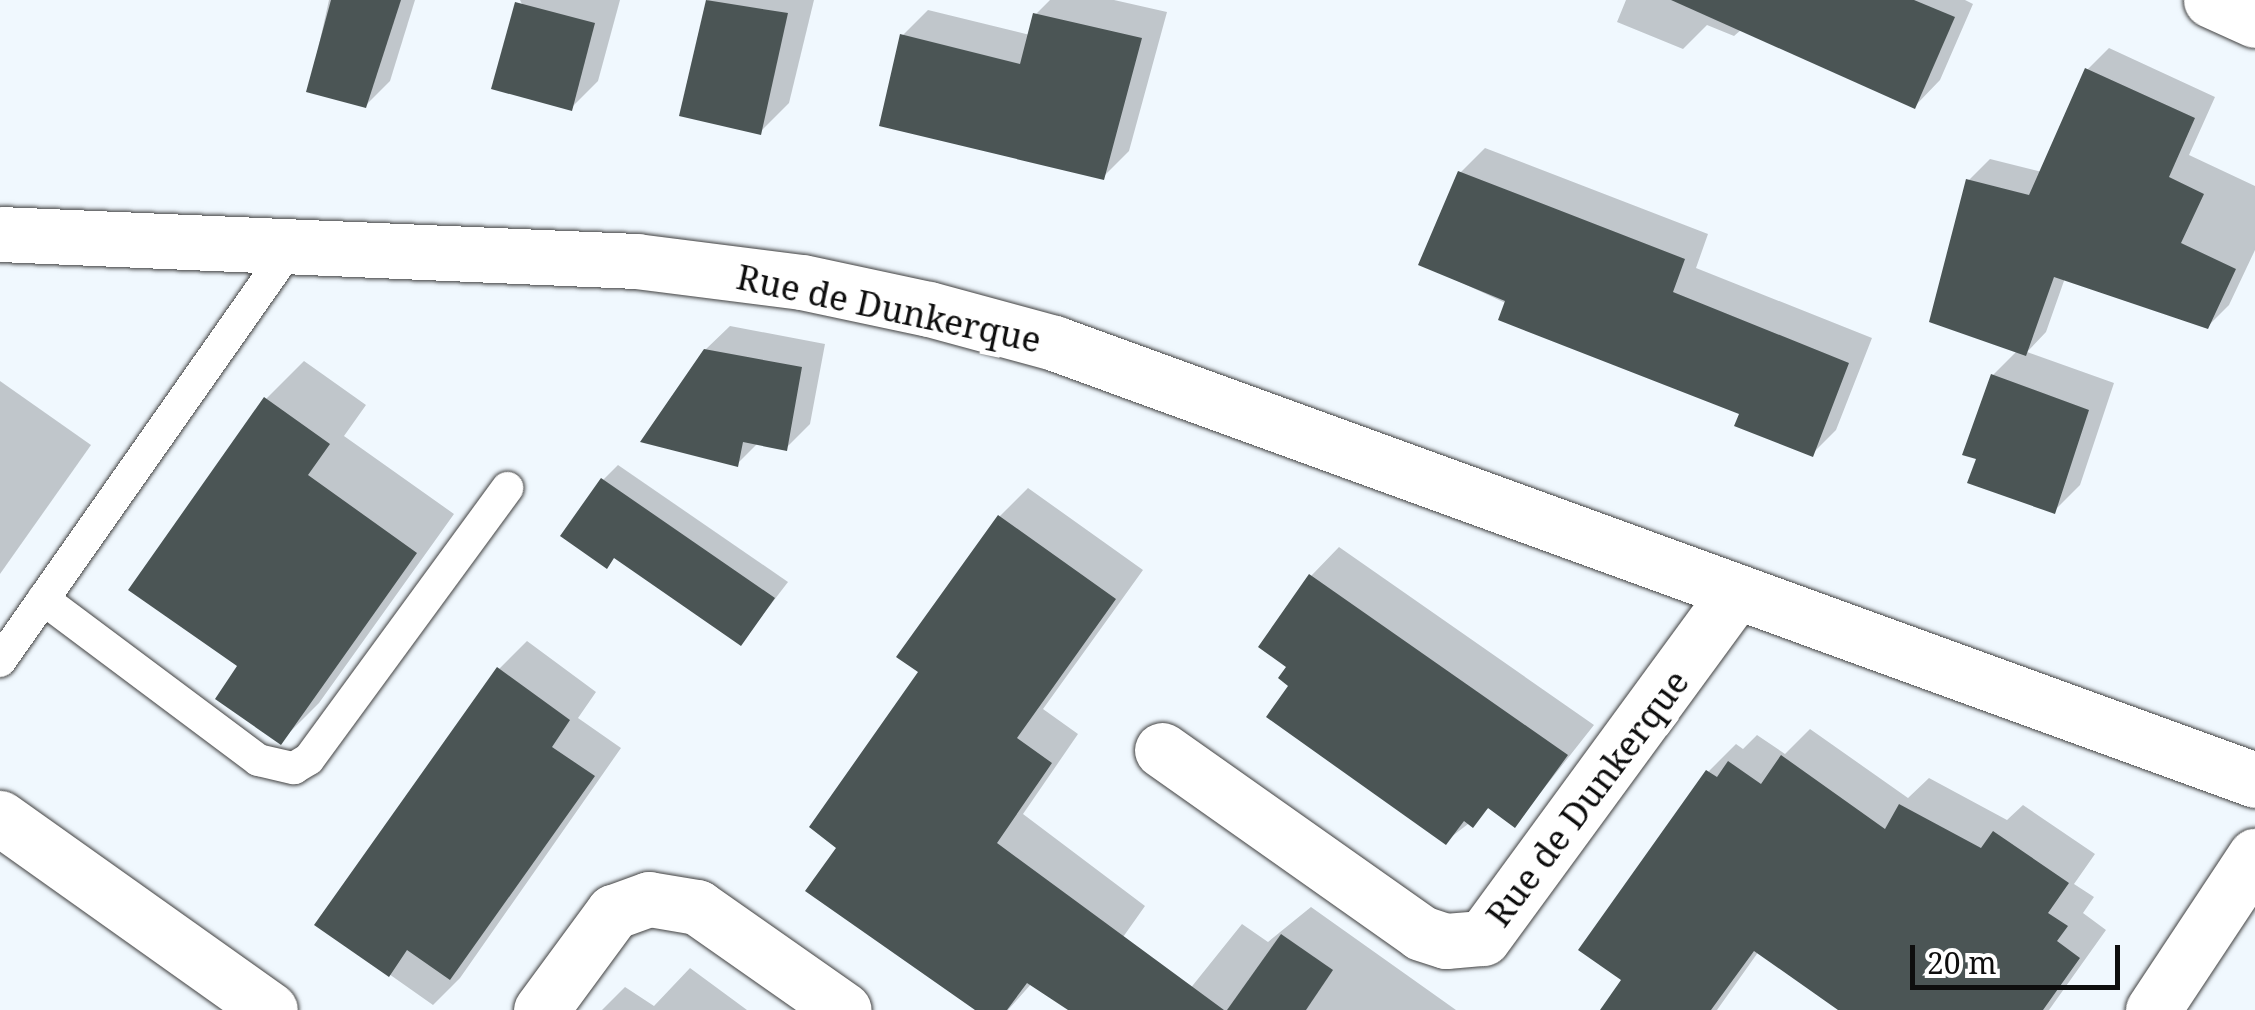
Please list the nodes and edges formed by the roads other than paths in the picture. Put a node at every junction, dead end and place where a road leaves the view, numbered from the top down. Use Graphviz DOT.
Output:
graph roads {
  1 [pos="2212,0"];
  2 [pos="2255,20"];
  3 [pos="0,234"];
  4 [pos="292,244"];
  5 [pos="506,488"];
  6 [pos="1736,592"];
  7 [pos="43,600"];
  8 [pos="0,660"];
  9 [pos="1162,750"];
  10 [pos="2255,780"];
  11 [pos="0,818"];
  12 [pos="2255,856"];
  13 [pos="270,1010"];
  14 [pos="540,1010"];
  15 [pos="844,1010"];
  16 [pos="2153,1010"];
  1 -- 2 [label="street"];
  3 -- 4 [label="street, Rue de Dunkerque"];
  4 -- 6 [label="street, Rue de Dunkerque"];
  4 -- 7 [label="lane"];
  5 -- 7 [label="lane"];
  6 -- 9 [label="street, Rue de Dunkerque"];
  6 -- 10 [label="street, Rue de Dunkerque"];
  7 -- 8 [label="lane"];
  11 -- 13 [label="street"];
  12 -- 16 [label="street"];
  14 -- 15 [label="street"];
}
